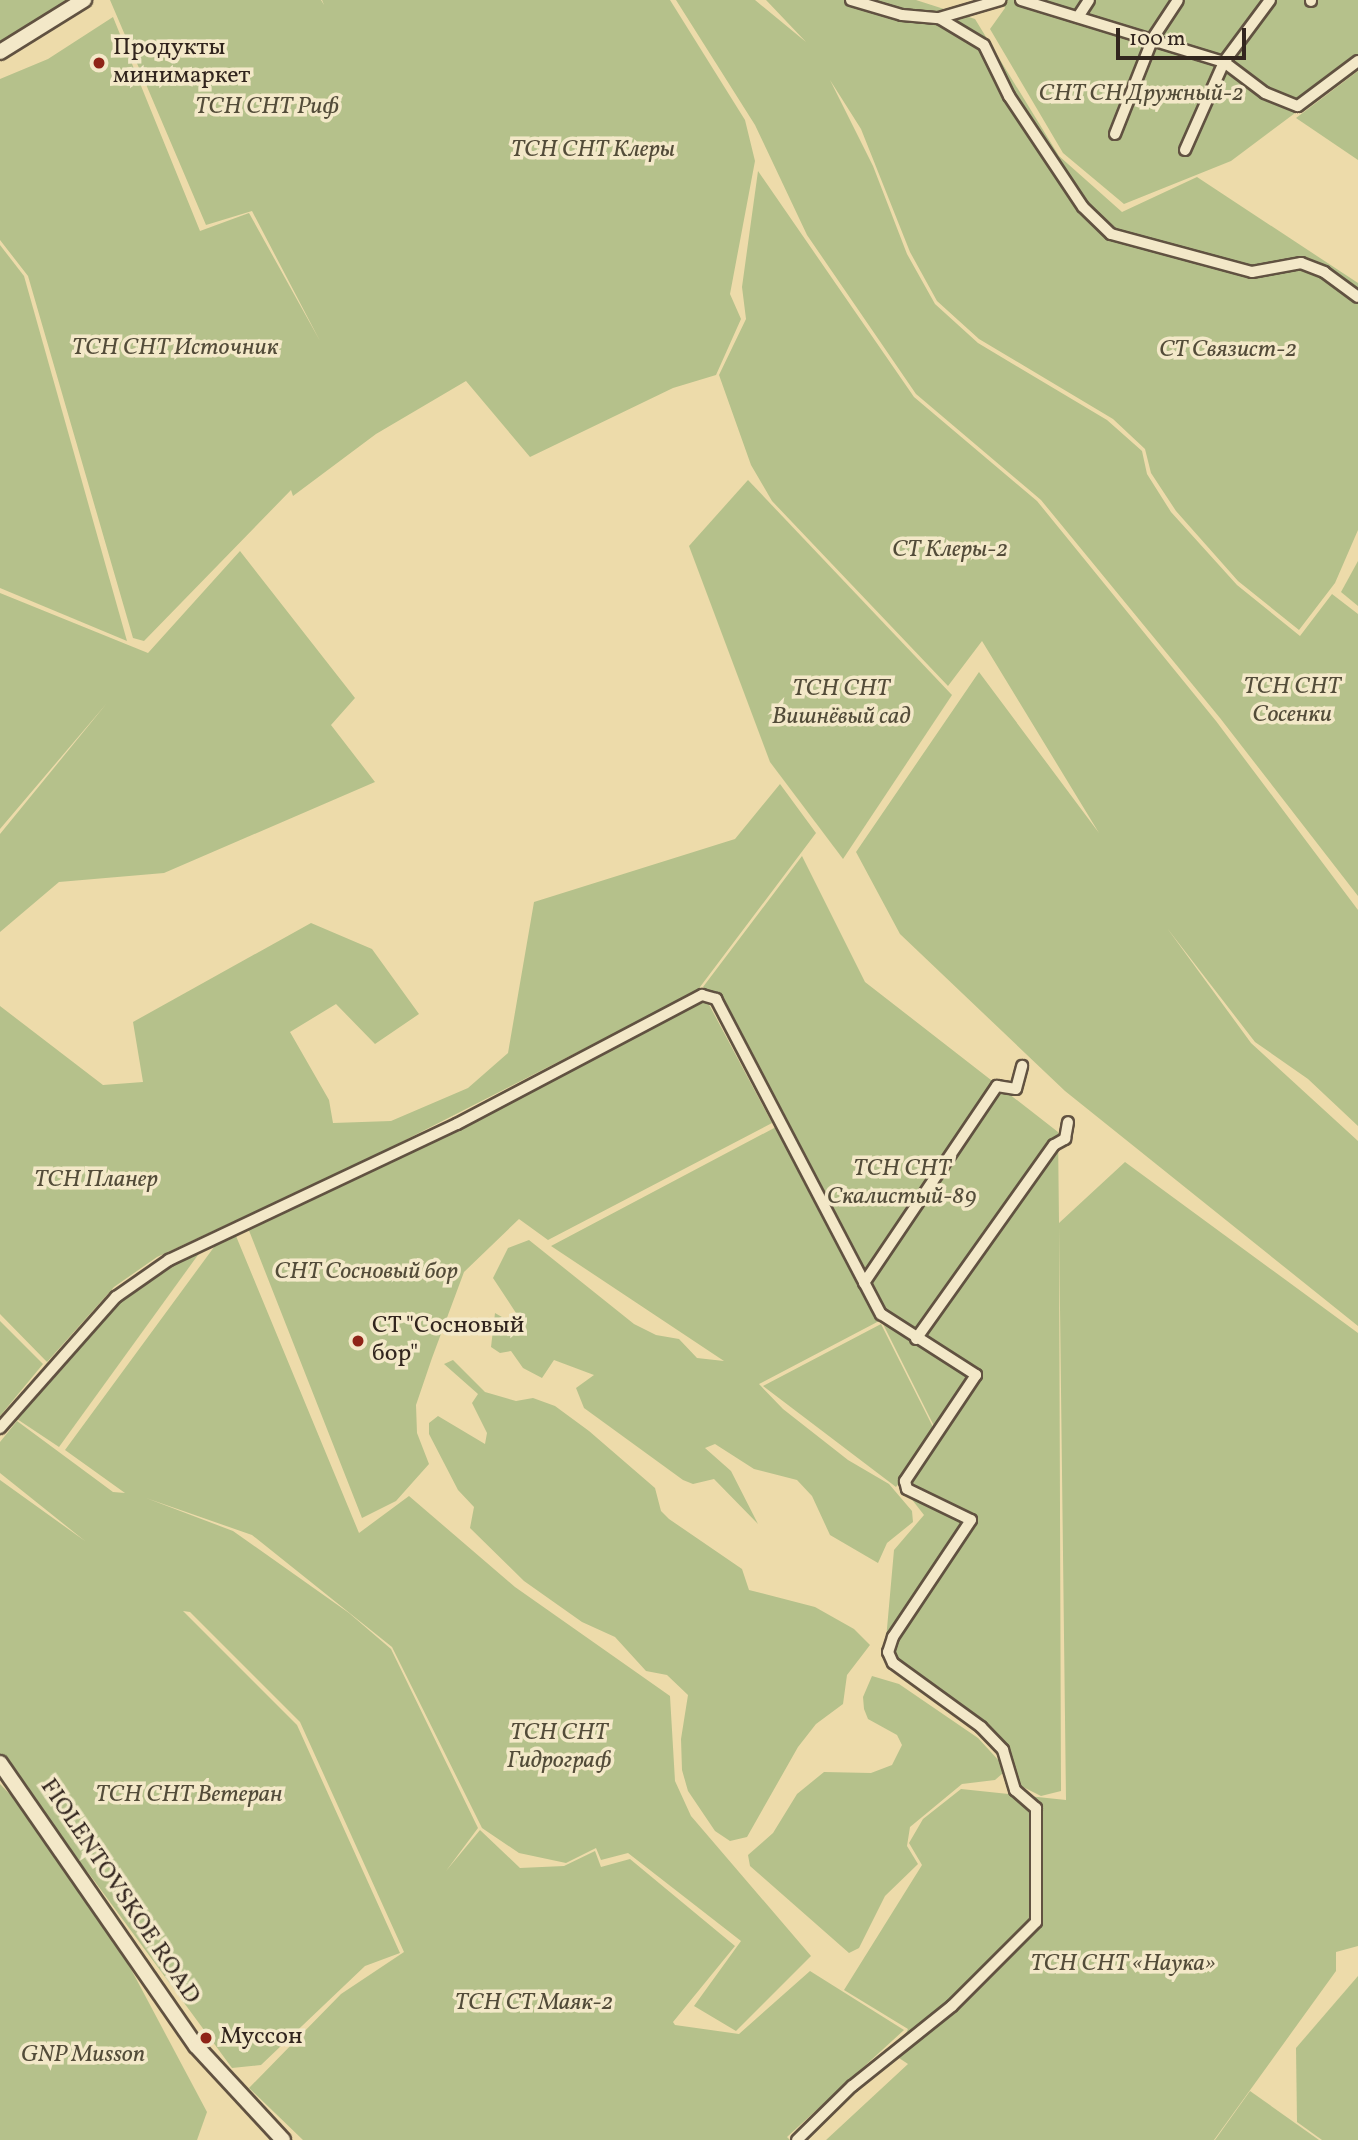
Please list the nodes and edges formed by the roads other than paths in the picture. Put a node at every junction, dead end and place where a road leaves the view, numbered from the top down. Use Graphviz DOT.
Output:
graph roads {
  1 [pos="83,0"];
  2 [pos="851,0"];
  3 [pos="1000,0"];
  4 [pos="1021,0"];
  5 [pos="1089,0"];
  6 [pos="1178,0"];
  7 [pos="1270,0"];
  8 [pos="1078,17"];
  9 [pos="939,18"];
  10 [pos="1153,38"];
  11 [pos="0,52"];
  12 [pos="1358,61"];
  13 [pos="1224,62"];
  14 [pos="1115,134"];
  15 [pos="1185,150"];
  16 [pos="1358,297"];
  17 [pos="1022,1066"];
  18 [pos="1069,1122"];
  19 [pos="864,1283"];
  20 [pos="916,1339"];
  21 [pos="0,1428"];
  22 [pos="0,1763"];
  23 [pos="283,2140"];
  24 [pos="797,2140"];
  1 -- 11 [label="main road"];
  2 -- 9 [label="street"];
  3 -- 9 [label="street"];
  4 -- 8 [label="street"];
  5 -- 8 [label="street"];
  6 -- 10 [label="street"];
  7 -- 13 [label="street"];
  8 -- 10 [label="street"];
  9 -- 16 [label="street"];
  10 -- 13 [label="street"];
  10 -- 14 [label="street"];
  12 -- 13 [label="street"];
  13 -- 15 [label="street"];
  17 -- 19 [label="street"];
  18 -- 20 [label="street"];
  19 -- 20 [label="street"];
  19 -- 21 [label="street"];
  20 -- 24 [label="street"];
  22 -- 23 [label="main road, FIOLENTOVSKOE ROAD"];
}
